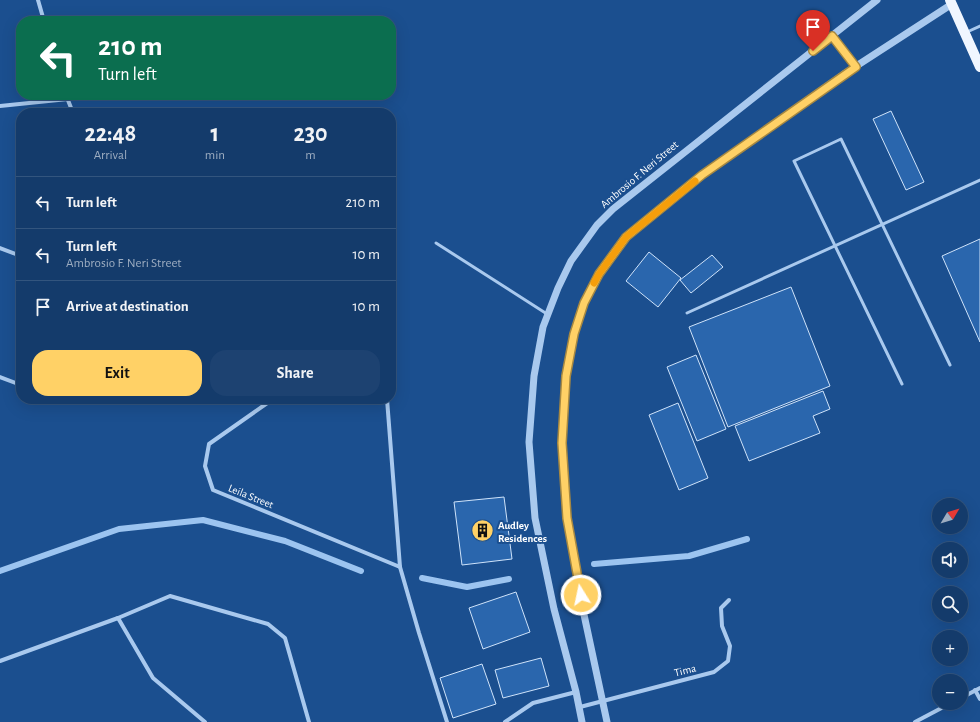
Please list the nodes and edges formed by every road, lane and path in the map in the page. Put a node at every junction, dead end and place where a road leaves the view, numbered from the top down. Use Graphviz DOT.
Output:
graph roads {
  1 [pos="38,0"];
  2 [pos="877,0"];
  3 [pos="951,2"];
  4 [pos="43,16"];
  5 [pos="980,26"];
  6 [pos="965,33"];
  7 [pos="832,36"];
  8 [pos="856,67"];
  9 [pos="980,67"];
  10 [pos="45,100"];
  11 [pos="0,106"];
  12 [pos="980,180"];
  13 [pos="882,224"];
  14 [pos="436,243"];
  15 [pos="835,246"];
  16 [pos="0,248"];
  17 [pos="16,254"];
  18 [pos="687,313"];
  19 [pos="548,314"];
  20 [pos="950,365"];
  21 [pos="0,377"];
  22 [pos="16,383"];
  23 [pos="902,384"];
  24 [pos="267,404"];
  25 [pos="387,404"];
  26 [pos="400,566"];
  27 [pos="729,600"];
  28 [pos="118,618"];
  29 [pos="0,662"];
  30 [pos="980,688"];
  31 [pos="975,690"];
  32 [pos="576,692"];
  33 [pos="968,694"];
  34 [pos="980,699"];
  35 [pos="603,700"];
  36 [pos="580,706"];
  37 [pos="938,710"];
  38 [pos="205,722"];
  39 [pos="309,722"];
  40 [pos="447,722"];
  41 [pos="505,722"];
  42 [pos="582,722"];
  43 [pos="607,722"];
  44 [pos="915,722"];
  1 -- 4 [label="street"];
  2 -- 7 [label="street, Ambrosio F. Neri Street"];
  3 -- 6 [label="main road"];
  3 -- 8 [label="street"];
  5 -- 6 [label="lane"];
  6 -- 9 [label="main road"];
  7 -- 8 [label="street"];
  7 -- 19 [label="street, Ambrosio F. Neri Street"];
  8 -- 35 [label="street"];
  10 -- 11 [label="street"];
  12 -- 13 [label="lane"];
  13 -- 15 [label="lane"];
  13 -- 15 [label="lane"];
  13 -- 20 [label="lane"];
  14 -- 19 [label="lane"];
  15 -- 18 [label="lane"];
  15 -- 23 [label="lane"];
  16 -- 17 [label="street"];
  19 -- 32 [label="street, Ambrosio F. Neri Street"];
  21 -- 22 [label="street"];
  24 -- 26 [label="street, Leila Street"];
  25 -- 26 [label="street"];
  26 -- 40 [label="street"];
  27 -- 35 [label="street, Tima"];
  28 -- 29 [label="street"];
  28 -- 38 [label="street"];
  28 -- 39 [label="street"];
  30 -- 31 [label="street"];
  31 -- 33 [label="street"];
  31 -- 34 [label="street"];
  32 -- 36 [label="street, Ambrosio F. Neri Street"];
  32 -- 41 [label="street"];
  35 -- 36 [label="street, Tima"];
  35 -- 43 [label="street"];
  36 -- 42 [label="street, Ambrosio F. Neri Street"];
  37 -- 44 [label="street"];
}
